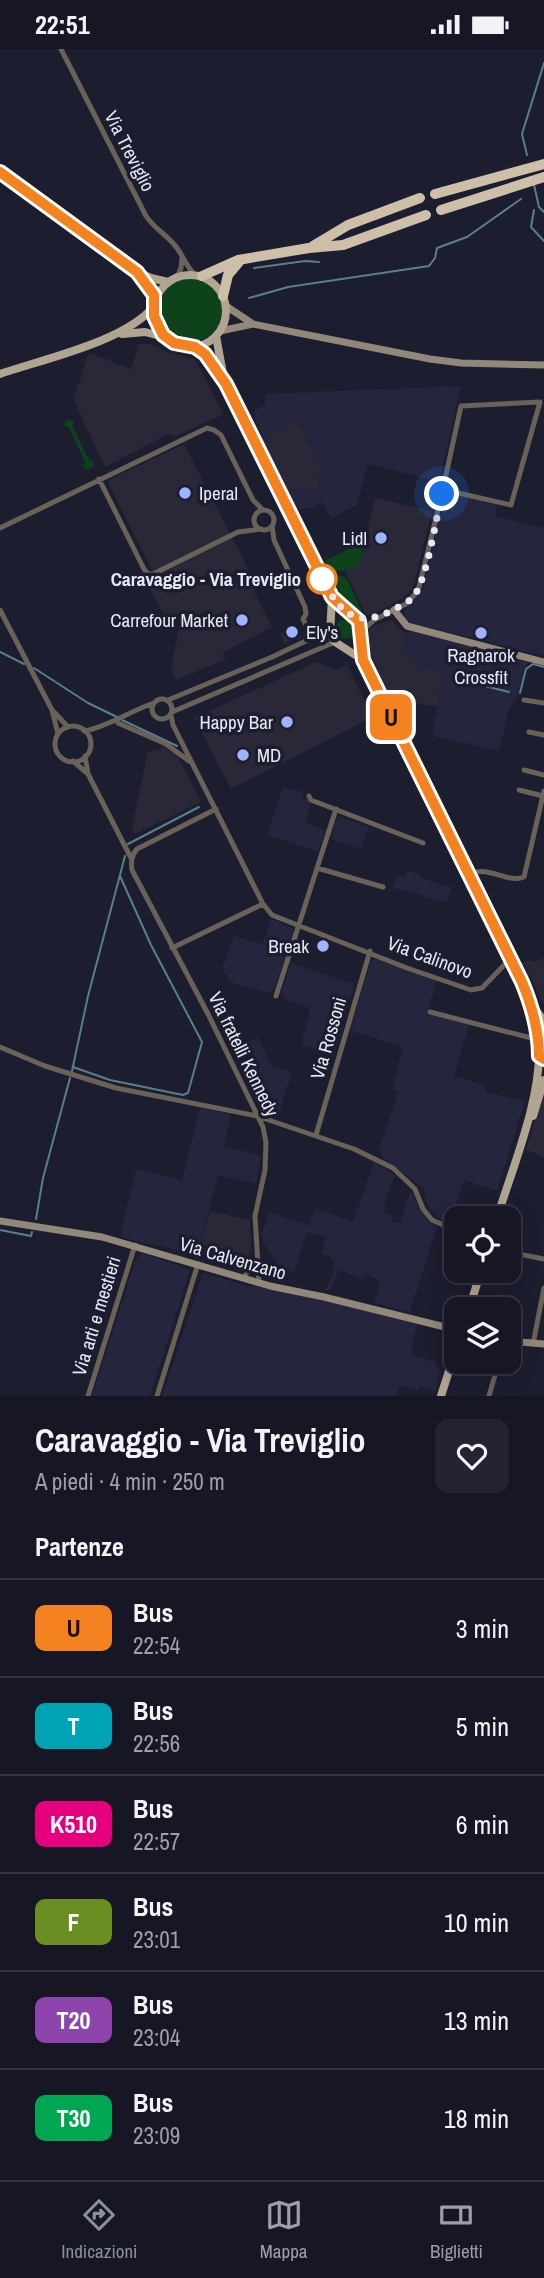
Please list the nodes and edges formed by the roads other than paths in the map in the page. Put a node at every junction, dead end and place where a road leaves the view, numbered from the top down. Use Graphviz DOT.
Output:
graph roads {
  1 [pos="61,49"];
  2 [pos="544,164"];
  3 [pos="0,172"];
  4 [pos="544,177"];
  5 [pos="435,194"];
  6 [pos="421,198"];
  7 [pos="441,210"];
  8 [pos="426,215"];
  9 [pos="309,248"];
  10 [pos="182,258"];
  11 [pos="245,258"];
  12 [pos="137,272"];
  13 [pos="199,276"];
  14 [pos="177,277"];
  15 [pos="168,282"];
  16 [pos="225,301"];
  17 [pos="155,303"];
  18 [pos="253,324"];
  19 [pos="119,334"];
  20 [pos="218,334"];
  21 [pos="166,338"];
  22 [pos="195,347"];
  23 [pos="544,365"];
  24 [pos="0,374"];
  25 [pos="226,384"];
  26 [pos="99,479"];
  27 [pos="445,490"];
  28 [pos="253,500"];
  29 [pos="263,510"];
  30 [pos="255,517"];
  31 [pos="272,526"];
  32 [pos="0,528"];
  33 [pos="263,529"];
  34 [pos="246,531"];
  35 [pos="274,540"];
  36 [pos="332,597"];
  37 [pos="0,610"];
  38 [pos="394,610"];
  39 [pos="355,617"];
  40 [pos="374,620"];
  41 [pos="330,626"];
  42 [pos="360,634"];
  43 [pos="313,639"];
  44 [pos="337,643"];
  45 [pos="363,660"];
  46 [pos="544,662"];
  47 [pos="237,672"];
  48 [pos="242,681"];
  49 [pos="168,700"];
  50 [pos="524,700"];
  51 [pos="153,703"];
  52 [pos="544,703"];
  53 [pos="52,709"];
  54 [pos="134,710"];
  55 [pos="153,712"];
  56 [pos="172,713"];
  57 [pos="163,719"];
  58 [pos="118,723"];
  59 [pos="173,725"];
  60 [pos="68,727"];
  61 [pos="97,728"];
  62 [pos="84,731"];
  63 [pos="530,732"];
  64 [pos="58,734"];
  65 [pos="544,735"];
  66 [pos="89,739"];
  67 [pos="86,756"];
  68 [pos="73,761"];
  69 [pos="192,763"];
  70 [pos="524,770"];
  71 [pos="88,774"];
  72 [pos="544,775"];
  73 [pos="519,790"];
  74 [pos="543,793"];
  75 [pos="309,796"];
  76 [pos="216,809"];
  77 [pos="336,809"];
  78 [pos="423,843"];
  79 [pos="131,858"];
  80 [pos="317,868"];
  81 [pos="468,874"];
  82 [pos="383,887"];
  83 [pos="263,904"];
  84 [pos="299,926"];
  85 [pos="172,948"];
  86 [pos="370,951"];
  87 [pos="510,959"];
  88 [pos="276,996"];
  89 [pos="530,1000"];
  90 [pos="430,1012"];
  91 [pos="544,1021"];
  92 [pos="539,1039"];
  93 [pos="0,1047"];
  94 [pos="542,1056"];
  95 [pos="544,1080"];
  96 [pos="257,1116"];
  97 [pos="316,1135"];
  98 [pos="521,1144"];
  99 [pos="501,1206"];
  100 [pos="0,1221"];
  101 [pos="444,1225"];
  102 [pos="135,1245"];
  103 [pos="521,1254"];
  104 [pos="544,1259"];
  105 [pos="256,1262"];
  106 [pos="198,1264"];
  107 [pos="244,1278"];
  108 [pos="259,1282"];
  109 [pos="544,1288"];
  110 [pos="444,1327"];
  111 [pos="521,1342"];
  112 [pos="533,1344"];
  113 [pos="544,1344"];
  114 [pos="449,1374"];
  115 [pos="495,1374"];
  116 [pos="88,1396"];
  117 [pos="157,1396"];
  118 [pos="442,1396"];
  119 [pos="489,1396"];
  1 -- 10 [label="street, Via Treviglio"];
  2 -- 5 [label="highway"];
  3 -- 12 [label="main road"];
  4 -- 7 [label="highway"];
  6 -- 9 [label="highway"];
  8 -- 9 [label="highway"];
  9 -- 11 [label="highway"];
  10 -- 13 [label="street, Via Treviglio"];
  10 -- 14 [label="street"];
  11 -- 13 [label="highway"];
  11 -- 16 [label="highway"];
  12 -- 15 [label="main road"];
  12 -- 17 [label="main road"];
  13 -- 14 [label="main road"];
  13 -- 16 [label="main road"];
  14 -- 15 [label="main road"];
  15 -- 17 [label="main road"];
  16 -- 18 [label="street"];
  16 -- 20 [label="main road"];
  17 -- 19 [label="main road"];
  17 -- 21 [label="main road"];
  18 -- 20 [label="street"];
  18 -- 23 [label="street"];
  19 -- 21 [label="main road"];
  19 -- 24 [label="main road"];
  20 -- 22 [label="main road"];
  20 -- 25 [label="main road"];
  21 -- 22 [label="main road"];
  22 -- 25 [label="main road"];
  25 -- 36 [label="main road"];
  26 -- 28 [label="street"];
  26 -- 32 [label="street"];
  26 -- 34 [label="street"];
  27 -- 27 [label="street"];
  27 -- 38 [label="street"];
  28 -- 29 [label="street"];
  28 -- 30 [label="street"];
  29 -- 30 [label="street"];
  29 -- 31 [label="street"];
  30 -- 33 [label="street"];
  30 -- 34 [label="street"];
  31 -- 33 [label="street"];
  31 -- 35 [label="street"];
  33 -- 34 [label="street"];
  33 -- 35 [label="street"];
  35 -- 43 [label="street"];
  36 -- 39 [label="main road"];
  36 -- 41 [label="main road"];
  37 -- 53 [label="street"];
  38 -- 40 [label="street"];
  38 -- 46 [label="street"];
  39 -- 40 [label="street"];
  39 -- 41 [label="main road"];
  39 -- 42 [label="main road"];
  40 -- 42 [label="street"];
  41 -- 43 [label="street"];
  41 -- 44 [label="main road"];
  42 -- 44 [label="main road"];
  42 -- 45 [label="main road"];
  43 -- 47 [label="street"];
  44 -- 45 [label="main road"];
  44 -- 48 [label="street"];
  45 -- 81 [label="main road"];
  47 -- 48 [label="street"];
  47 -- 49 [label="street"];
  48 -- 56 [label="street"];
  49 -- 51 [label="street"];
  49 -- 56 [label="street"];
  50 -- 52 [label="street"];
  51 -- 54 [label="street"];
  51 -- 55 [label="street"];
  53 -- 60 [label="street"];
  53 -- 64 [label="street"];
  54 -- 55 [label="street"];
  54 -- 61 [label="street"];
  55 -- 57 [label="street"];
  56 -- 57 [label="street"];
  56 -- 59 [label="street"];
  57 -- 59 [label="street"];
  58 -- 69 [label="street"];
  59 -- 69 [label="street"];
  60 -- 62 [label="street"];
  60 -- 64 [label="street"];
  61 -- 62 [label="street"];
  61 -- 66 [label="street"];
  62 -- 66 [label="street"];
  63 -- 65 [label="street"];
  64 -- 68 [label="street"];
  66 -- 67 [label="street"];
  67 -- 68 [label="street"];
  67 -- 71 [label="street"];
  68 -- 71 [label="street"];
  69 -- 76 [label="street"];
  70 -- 72 [label="street"];
  71 -- 79 [label="street, Via fratelli Kennedy"];
  73 -- 74 [label="street"];
  74 -- 81 [label="street"];
  75 -- 77 [label="street"];
  76 -- 79 [label="street"];
  76 -- 83 [label="street"];
  77 -- 78 [label="street"];
  77 -- 80 [label="street"];
  79 -- 85 [label="street, Via fratelli Kennedy"];
  80 -- 82 [label="street"];
  80 -- 84 [label="street"];
  81 -- 87 [label="main road"];
  83 -- 84 [label="street, Via Calinovo"];
  83 -- 85 [label="street"];
  84 -- 86 [label="street, Via Calinovo"];
  84 -- 88 [label="street"];
  85 -- 96 [label="street, Via fratelli Kennedy"];
  86 -- 87 [label="street, Via Calinovo"];
  86 -- 97 [label="street, Via Rossoni"];
  87 -- 89 [label="main road"];
  89 -- 91 [label="main road"];
  89 -- 92 [label="main road"];
  90 -- 92 [label="street"];
  92 -- 94 [label="main road"];
  93 -- 96 [label="street"];
  94 -- 98 [label="main road"];
  95 -- 98 [label="main road"];
  96 -- 97 [label="street"];
  96 -- 105 [label="street, Via fratelli Kennedy"];
  97 -- 101 [label="street"];
  98 -- 99 [label="main road"];
  100 -- 102 [label="street, Via Calvenzano"];
  102 -- 106 [label="street, Via Calvenzano"];
  102 -- 116 [label="street, Via arti e mestieri"];
  103 -- 104 [label="street"];
  105 -- 107 [label="street"];
  105 -- 108 [label="street, Via fratelli Kennedy"];
  106 -- 107 [label="street, Via Calvenzano"];
  106 -- 117 [label="street"];
  107 -- 108 [label="street, Via Calvenzano"];
  108 -- 110 [label="street, Via Calvenzano"];
  109 -- 112 [label="street"];
  111 -- 112 [label="street"];
  112 -- 113 [label="street"];
  114 -- 118 [label="main road"];
  115 -- 119 [label="street"];
}
